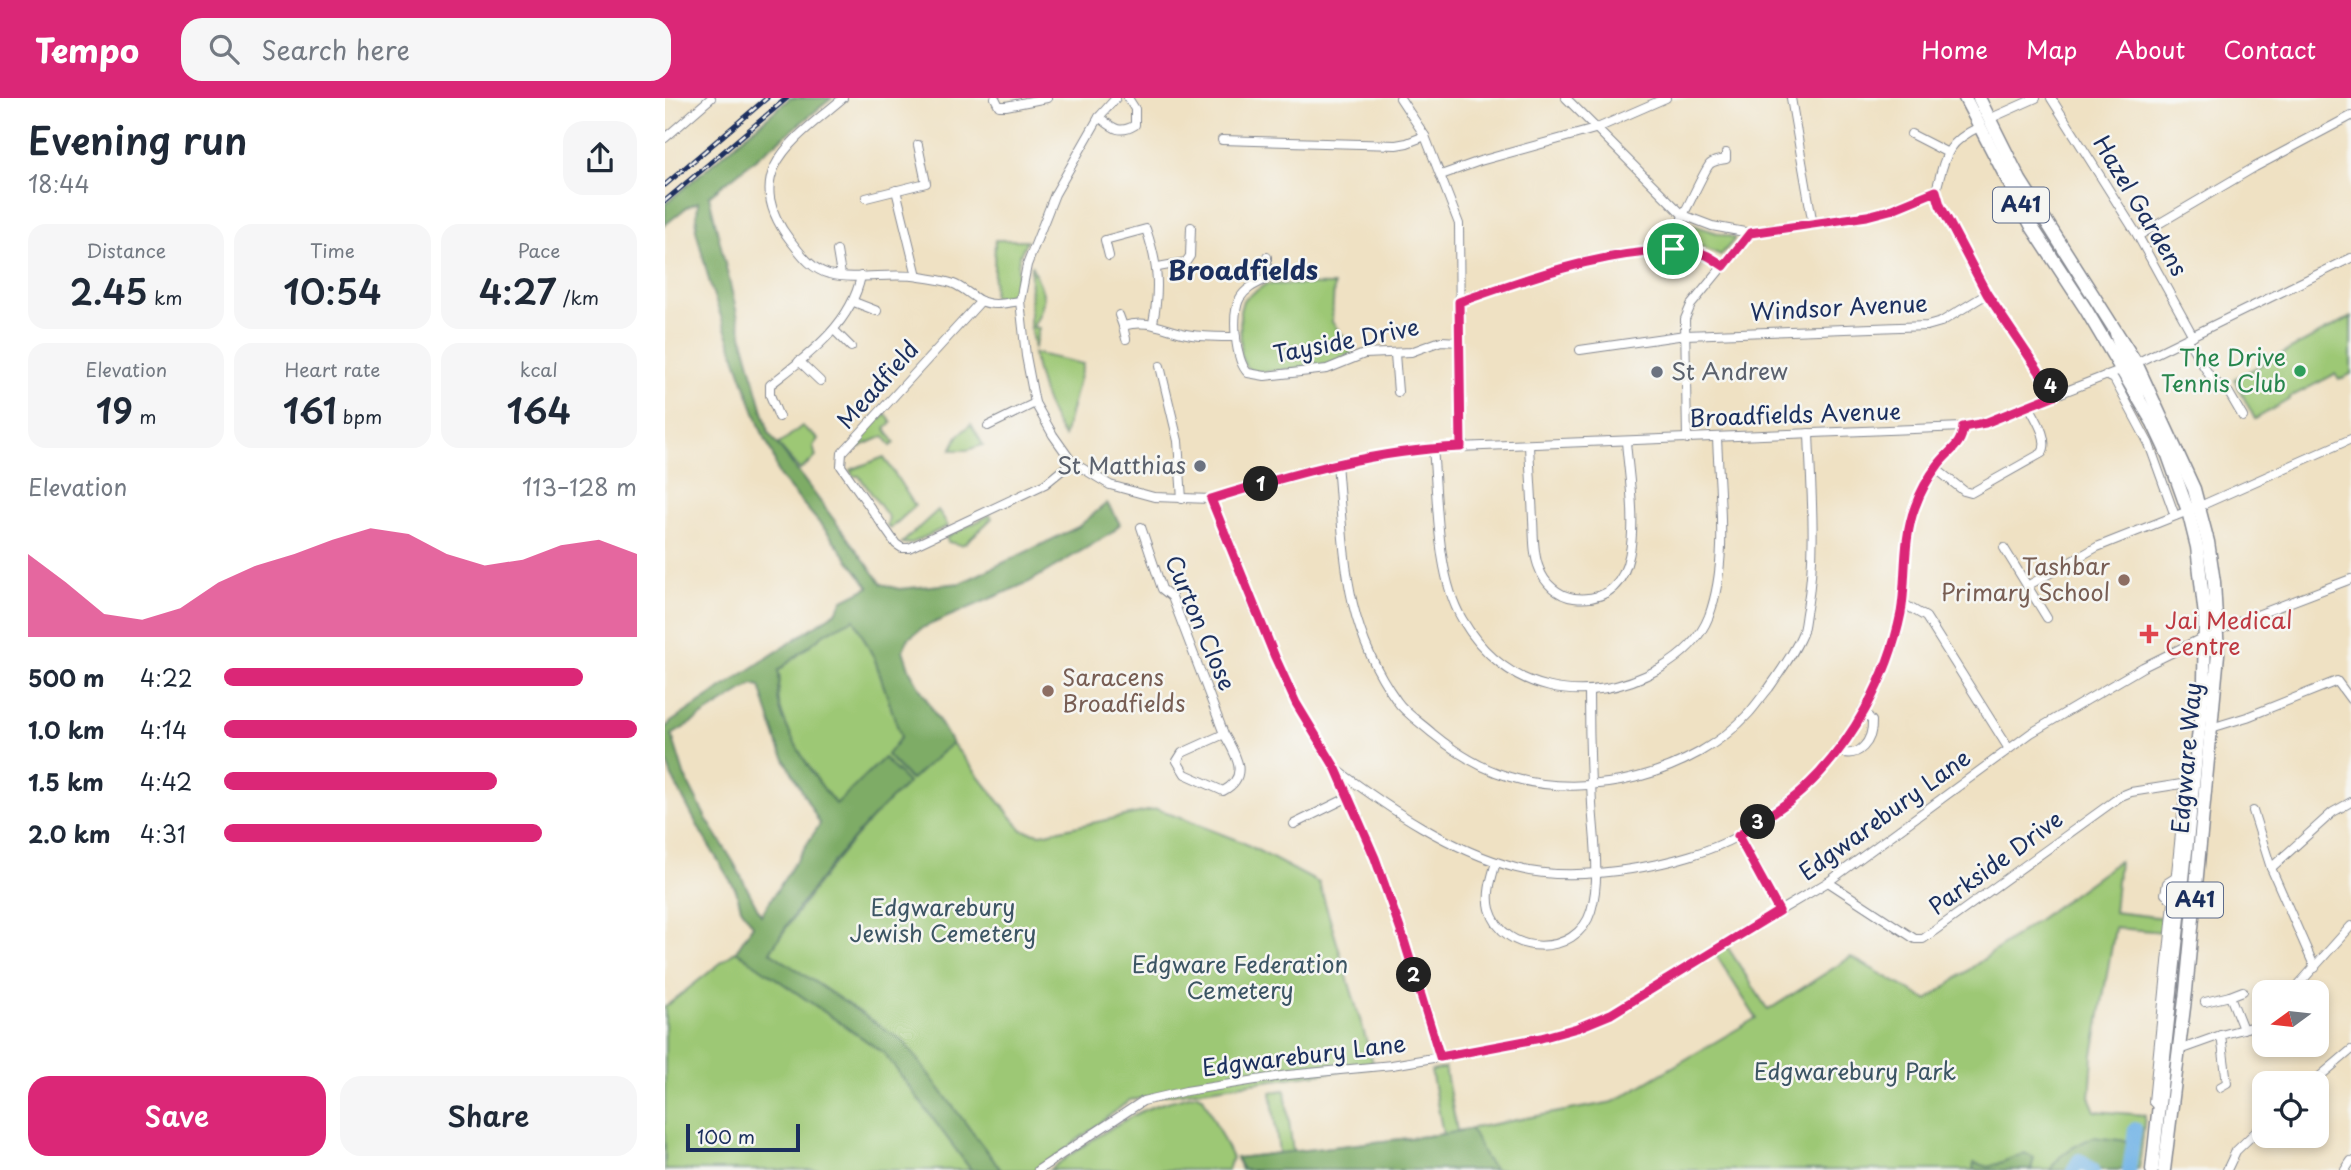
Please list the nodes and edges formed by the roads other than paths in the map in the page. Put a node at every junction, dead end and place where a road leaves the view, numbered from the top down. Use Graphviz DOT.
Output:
graph roads {
  1 [pos="711,98"];
  2 [pos="843,98"];
  3 [pos="995,98"];
  4 [pos="1047,98"];
  5 [pos="1116,98"];
  6 [pos="1128,98"];
  7 [pos="1400,98"];
  8 [pos="1566,98"];
  9 [pos="1666,98"];
  10 [pos="1791,98"];
  11 [pos="1965,98"];
  12 [pos="1979,98"];
  13 [pos="2036,98"];
  14 [pos="2051,98"];
  15 [pos="2351,116"];
  16 [pos="1099,117"];
  17 [pos="1984,123"];
  18 [pos="1595,129"];
  19 [pos="1911,134"];
  20 [pos="1425,136"];
  21 [pos="665,138"];
  22 [pos="1222,140"];
  23 [pos="918,145"];
  24 [pos="1946,152"];
  25 [pos="1726,153"];
  26 [pos="1441,175"];
  27 [pos="896,190"];
  28 [pos="1936,191"];
  29 [pos="866,198"];
  30 [pos="1683,215"];
  31 [pos="1813,225"];
  32 [pos="1191,227"];
  33 [pos="1750,233"];
  34 [pos="2138,236"];
  35 [pos="1673,249"];
  36 [pos="837,251"];
  37 [pos="1109,256"];
  38 [pos="1267,257"];
  39 [pos="2351,258"];
  40 [pos="1724,266"];
  41 [pos="1158,267"];
  42 [pos="841,275"];
  43 [pos="861,276"];
  44 [pos="917,276"];
  45 [pos="1987,294"];
  46 [pos="981,301"];
  47 [pos="1020,301"];
  48 [pos="854,302"];
  49 [pos="1459,302"];
  50 [pos="877,311"];
  51 [pos="1119,315"];
  52 [pos="1153,323"];
  53 [pos="1123,326"];
  54 [pos="834,330"];
  55 [pos="1685,335"];
  56 [pos="1236,337"];
  57 [pos="2190,338"];
  58 [pos="1126,339"];
  59 [pos="1459,342"];
  60 [pos="852,347"];
  61 [pos="1580,350"];
  62 [pos="1395,354"];
  63 [pos="799,361"];
  64 [pos="1160,366"];
  65 [pos="2128,367"];
  66 [pos="2106,375"];
  67 [pos="820,381"];
  68 [pos="1398,392"];
  69 [pos="2055,395"];
  70 [pos="1035,403"];
  71 [pos="2029,406"];
  72 [pos="779,417"];
  73 [pos="2243,417"];
  74 [pos="988,426"];
  75 [pos="1963,427"];
  76 [pos="1809,433"];
  77 [pos="1717,437"];
  78 [pos="1687,439"];
  79 [pos="2351,439"];
  80 [pos="1626,441"];
  81 [pos="1529,445"];
  82 [pos="1461,447"];
  83 [pos="1433,448"];
  84 [pos="1072,462"];
  85 [pos="1336,463"];
  86 [pos="1935,468"];
  87 [pos="1182,499"];
  88 [pos="1211,499"];
  89 [pos="2194,508"];
  90 [pos="2175,516"];
  91 [pos="1142,527"];
  92 [pos="2004,548"];
  93 [pos="2351,579"];
  94 [pos="2027,586"];
  95 [pos="1902,603"];
  96 [pos="2047,618"];
  97 [pos="2218,630"];
  98 [pos="2205,637"];
  99 [pos="1588,691"];
  100 [pos="2351,700"];
  101 [pos="1863,710"];
  102 [pos="2211,728"];
  103 [pos="1224,734"];
  104 [pos="2009,749"];
  105 [pos="1838,751"];
  106 [pos="1336,769"];
  107 [pos="2190,783"];
  108 [pos="1591,786"];
  109 [pos="1349,797"];
  110 [pos="2351,802"];
  111 [pos="2253,811"];
  112 [pos="1294,824"];
  113 [pos="1738,836"];
  114 [pos="1496,862"];
  115 [pos="2271,868"];
  116 [pos="1596,874"];
  117 [pos="1828,882"];
  118 [pos="1779,911"];
  119 [pos="2351,926"];
  120 [pos="2315,968"];
  121 [pos="2304,980"];
  122 [pos="2243,991"];
  123 [pos="2230,996"];
  124 [pos="2205,1002"];
  125 [pos="2252,1027"];
  126 [pos="2243,1029"];
  127 [pos="2221,1035"];
  128 [pos="2179,1050"];
  129 [pos="2351,1050"];
  130 [pos="1440,1057"];
  131 [pos="2326,1071"];
  132 [pos="2220,1087"];
  133 [pos="2156,1106"];
  134 [pos="2252,1135"];
  135 [pos="2351,1161"];
  136 [pos="1038,1170"];
  137 [pos="2152,1170"];
  138 [pos="2164,1170"];
  139 [pos="2227,1170"];
  140 [pos="2345,1170"];
  1 -- 21 [label="street"];
  2 -- 42 [label="street"];
  3 -- 4 [label="street"];
  5 -- 16 [label="street"];
  6 -- 16 [label="street"];
  7 -- 20 [label="street"];
  8 -- 18 [label="street"];
  9 -- 18 [label="street"];
  10 -- 31 [label="street"];
  11 -- 17 [label="highway, A41"];
  12 -- 17 [label="highway, A41"];
  13 -- 17 [label="street"];
  14 -- 34 [label="street, Hazel Gardens"];
  15 -- 34 [label="street"];
  16 -- 47 [label="street"];
  17 -- 24 [label="street"];
  17 -- 65 [label="highway, A41"];
  17 -- 65 [label="highway, A41"];
  18 -- 26 [label="street"];
  18 -- 30 [label="street"];
  19 -- 24 [label="street"];
  20 -- 22 [label="street"];
  20 -- 26 [label="street"];
  23 -- 27 [label="street"];
  24 -- 28 [label="street"];
  25 -- 30 [label="street"];
  26 -- 49 [label="street"];
  27 -- 29 [label="street"];
  27 -- 44 [label="street"];
  28 -- 31 [label="street"];
  28 -- 45 [label="street"];
  30 -- 33 [label="street"];
  30 -- 35 [label="street"];
  31 -- 33 [label="street"];
  32 -- 41 [label="street"];
  33 -- 40 [label="street"];
  34 -- 57 [label="street, Hazel Gardens"];
  35 -- 40 [label="street"];
  35 -- 49 [label="street"];
  36 -- 42 [label="street"];
  37 -- 41 [label="street"];
  38 -- 56 [label="street, Tayside Drive"];
  39 -- 57 [label="street, Broadfields Avenue"];
  40 -- 55 [label="street"];
  41 -- 52 [label="street"];
  42 -- 43 [label="street"];
  43 -- 44 [label="street"];
  43 -- 48 [label="street"];
  44 -- 46 [label="street"];
  45 -- 55 [label="street, Windsor Avenue"];
  45 -- 69 [label="street"];
  46 -- 47 [label="street"];
  46 -- 84 [label="street, Meadfield"];
  47 -- 70 [label="street"];
  48 -- 50 [label="street"];
  48 -- 54 [label="street"];
  49 -- 59 [label="street"];
  51 -- 53 [label="street"];
  52 -- 53 [label="street"];
  52 -- 56 [label="street"];
  53 -- 58 [label="street"];
  54 -- 60 [label="street"];
  54 -- 63 [label="street"];
  55 -- 61 [label="street, Windsor Avenue"];
  55 -- 78 [label="street"];
  56 -- 62 [label="street, Tayside Drive"];
  57 -- 65 [label="street, Broadfields Avenue"];
  57 -- 73 [label="street, Hazel Gardens"];
  59 -- 62 [label="street, Tayside Drive"];
  59 -- 82 [label="street"];
  62 -- 68 [label="street"];
  63 -- 67 [label="street"];
  63 -- 72 [label="street"];
  64 -- 87 [label="street"];
  65 -- 66 [label="street, Broadfields Avenue"];
  65 -- 89 [label="highway, Edgware Way / A41"];
  65 -- 89 [label="highway, Edgware Way / A41"];
  66 -- 69 [label="street, Broadfields Avenue"];
  66 -- 90 [label="street"];
  69 -- 71 [label="street, Broadfields Avenue"];
  70 -- 74 [label="street"];
  70 -- 84 [label="street"];
  71 -- 75 [label="street, Broadfields Avenue"];
  71 -- 86 [label="street"];
  75 -- 76 [label="street, Broadfields Avenue"];
  75 -- 86 [label="street"];
  76 -- 77 [label="street, Broadfields Avenue"];
  76 -- 108 [label="street"];
  77 -- 78 [label="street, Broadfields Avenue"];
  77 -- 99 [label="street"];
  78 -- 80 [label="street, Broadfields Avenue"];
  79 -- 89 [label="street"];
  80 -- 81 [label="street, Broadfields Avenue"];
  80 -- 81 [label="street"];
  81 -- 82 [label="street, Broadfields Avenue"];
  82 -- 83 [label="street, Broadfields Avenue"];
  83 -- 85 [label="street, Broadfields Avenue"];
  83 -- 99 [label="street"];
  84 -- 87 [label="street, Broadfields Avenue"];
  85 -- 88 [label="street, Broadfields Avenue"];
  85 -- 108 [label="street"];
  86 -- 95 [label="street"];
  87 -- 88 [label="street, Broadfields Avenue"];
  88 -- 106 [label="street"];
  89 -- 90 [label="street"];
  89 -- 97 [label="highway, Edgware Way / A41"];
  89 -- 98 [label="highway, Edgware Way / A41"];
  90 -- 94 [label="street"];
  91 -- 103 [label="street, Curton Close"];
  92 -- 94 [label="street"];
  93 -- 97 [label="street, Edgwarebury Lane"];
  94 -- 96 [label="street"];
  95 -- 101 [label="street"];
  95 -- 104 [label="street"];
  97 -- 98 [label="street, Edgwarebury Lane"];
  97 -- 102 [label="highway, Edgware Way / A41"];
  98 -- 104 [label="street, Edgwarebury Lane"];
  98 -- 107 [label="highway, Edgware Way / A41"];
  99 -- 108 [label="street"];
  100 -- 102 [label="street"];
  101 -- 105 [label="street"];
  101 -- 105 [label="street"];
  102 -- 128 [label="highway, Edgware Way / A41"];
  103 -- 103 [label="street, Curton Close"];
  104 -- 117 [label="street, Edgwarebury Lane"];
  105 -- 113 [label="street"];
  106 -- 109 [label="street"];
  106 -- 114 [label="street"];
  107 -- 117 [label="street, Parkside Drive"];
  107 -- 133 [label="highway, Edgware Way / A41"];
  107 -- 133 [label="street, Edgware Way"];
  108 -- 116 [label="street"];
  109 -- 112 [label="street"];
  109 -- 130 [label="street"];
  110 -- 115 [label="street"];
  111 -- 115 [label="street"];
  113 -- 116 [label="street"];
  113 -- 118 [label="street"];
  114 -- 116 [label="street"];
  114 -- 116 [label="street"];
  115 -- 120 [label="street"];
  117 -- 118 [label="street, Edgwarebury Lane"];
  118 -- 130 [label="street, Edgwarebury Lane"];
  119 -- 120 [label="street"];
  120 -- 121 [label="street"];
  122 -- 123 [label="street"];
  123 -- 124 [label="street"];
  123 -- 126 [label="street"];
  125 -- 126 [label="street"];
  126 -- 127 [label="street"];
  127 -- 128 [label="street"];
  127 -- 132 [label="street"];
  128 -- 138 [label="highway, Edgware Way / A41"];
  129 -- 131 [label="street"];
  130 -- 136 [label="street, Edgwarebury Lane"];
  133 -- 137 [label="highway, Edgware Way / A41"];
  134 -- 139 [label="street"];
  135 -- 140 [label="street"];
}
